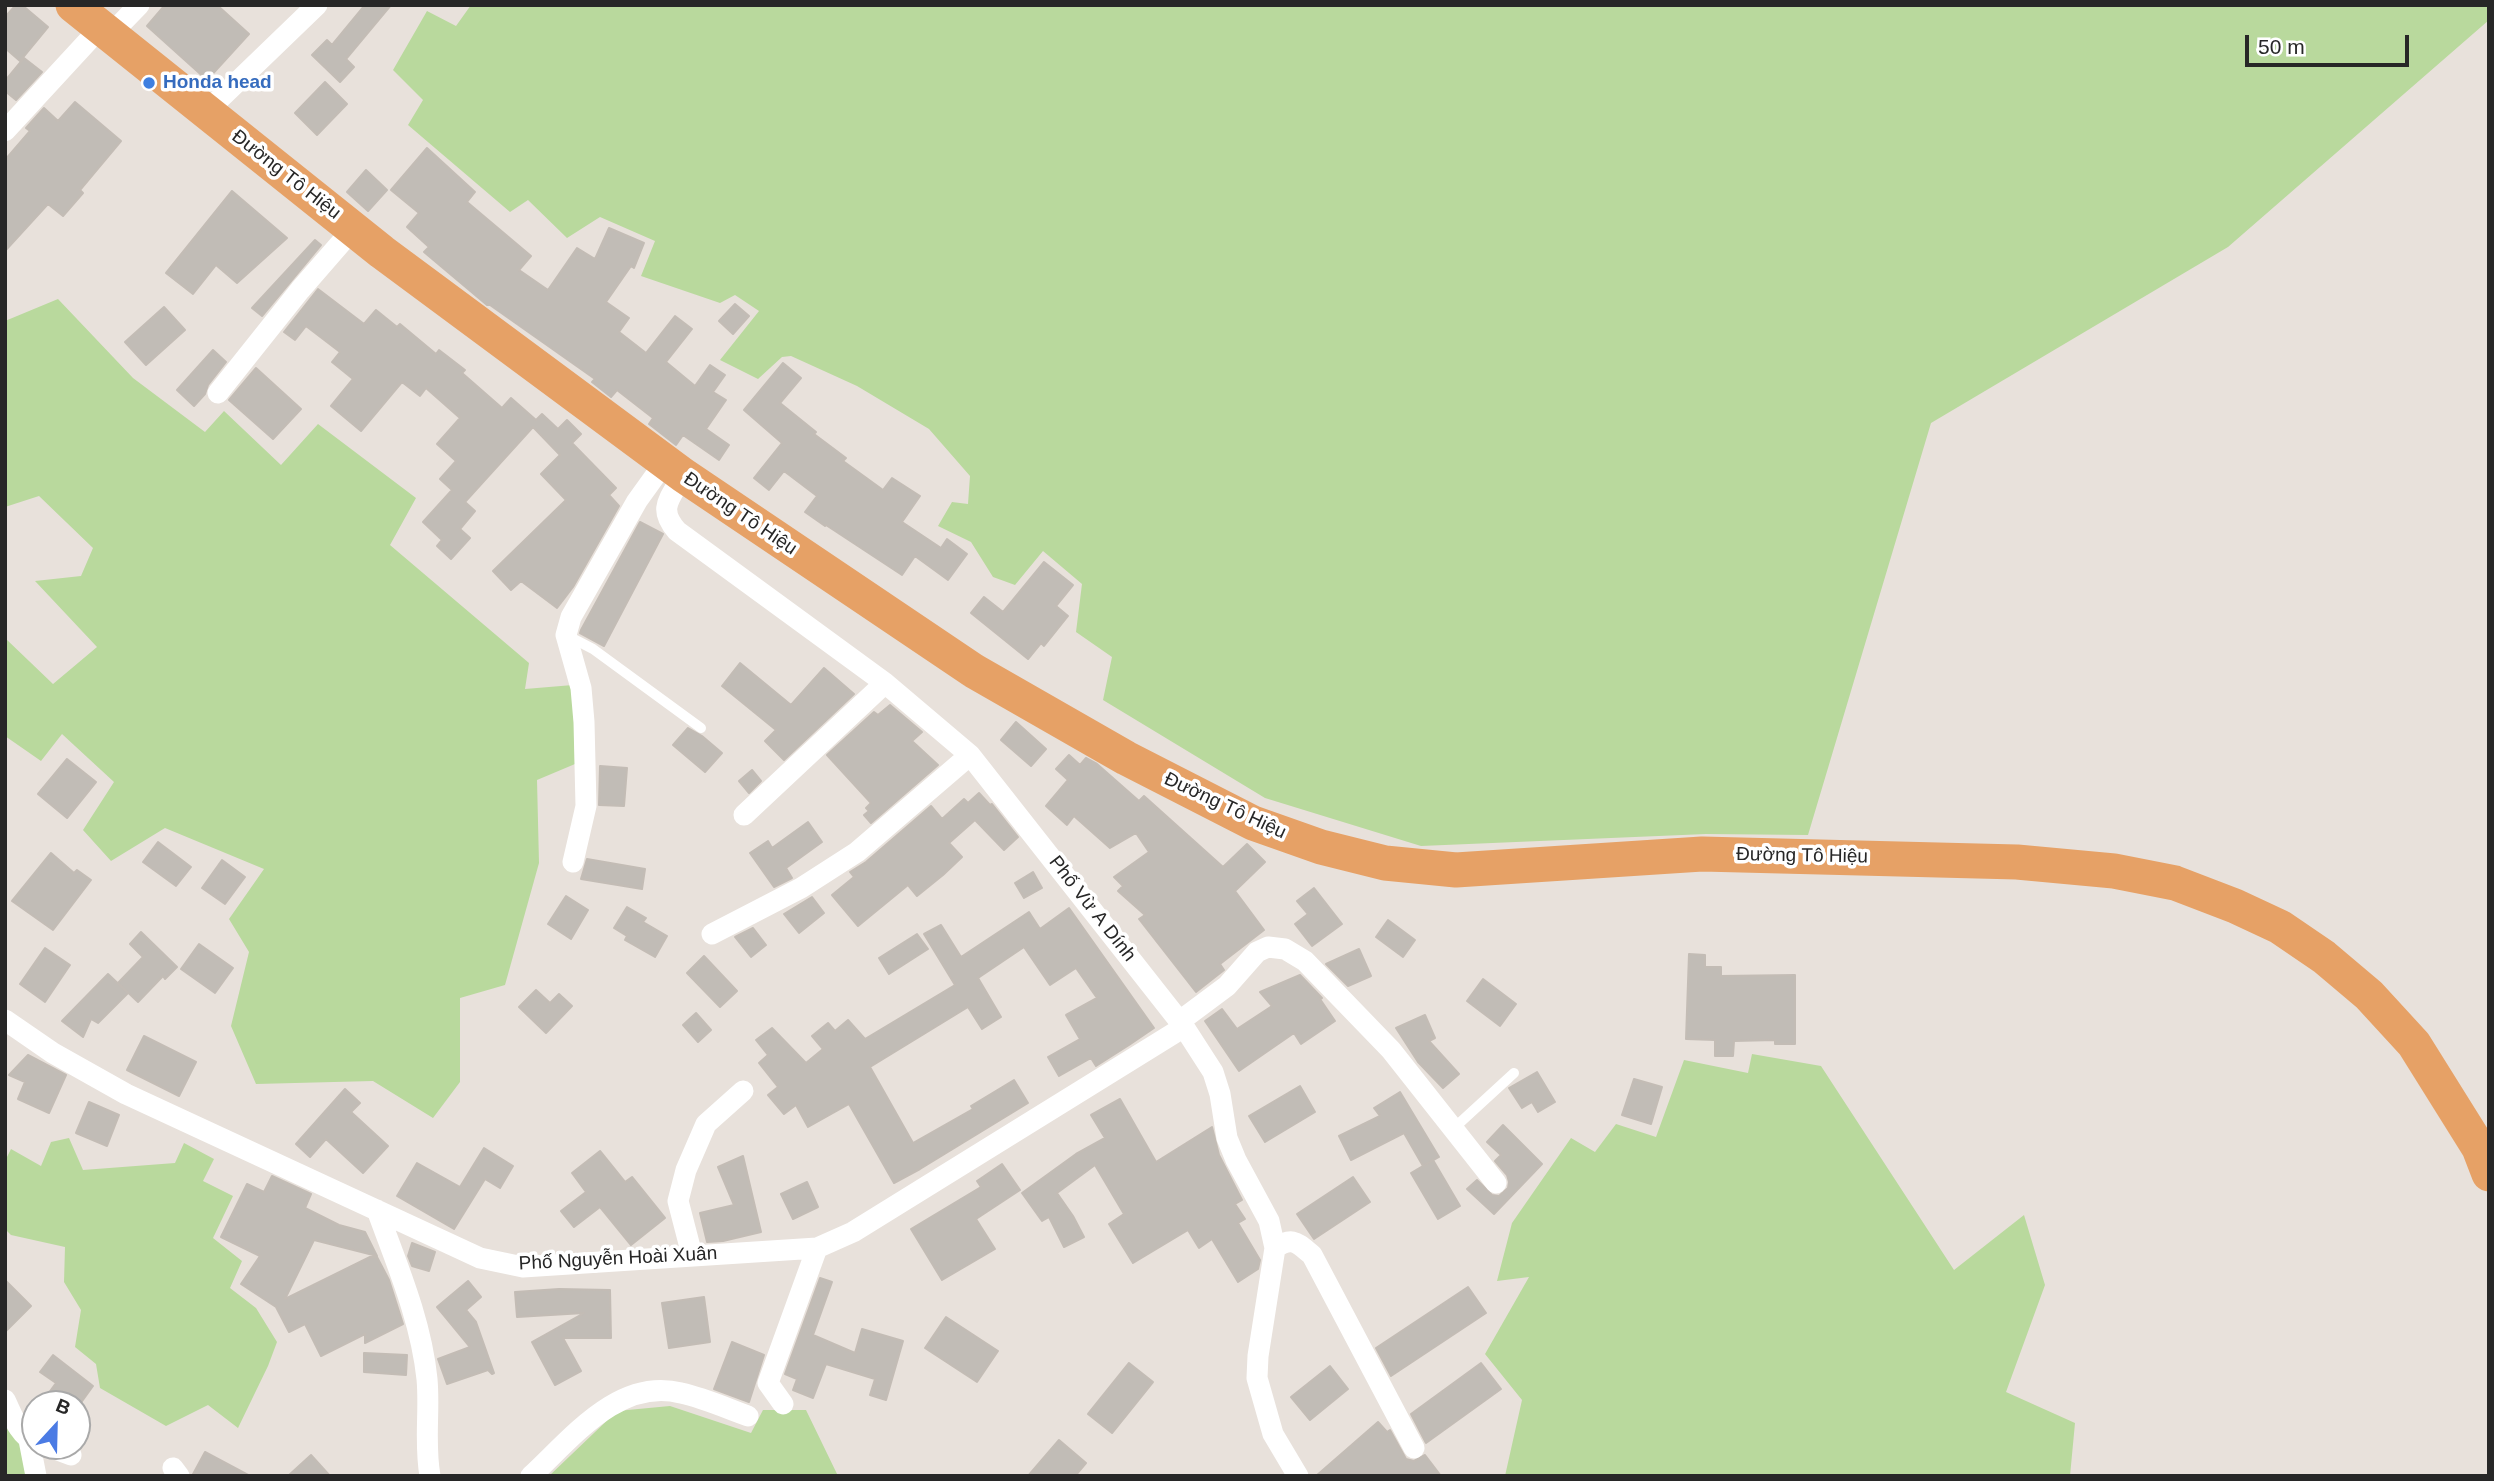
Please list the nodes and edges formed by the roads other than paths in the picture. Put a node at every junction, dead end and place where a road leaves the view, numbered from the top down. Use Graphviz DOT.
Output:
graph roads {
  1 [pos="73,5"];
  2 [pos="139,5"];
  3 [pos="317,5"];
  4 [pos="105,32"];
  5 [pos="206,112"];
  6 [pos="5,131"];
  7 [pos="353,229"];
  8 [pos="218,393"];
  9 [pos="674,469"];
  10 [pos="566,635"];
  11 [pos="885,683"];
  12 [pos="701,728"];
  13 [pos="970,755"];
  14 [pos="744,815"];
  15 [pos="573,862"];
  16 [pos="712,934"];
  17 [pos="5,1020"];
  18 [pos="1182,1024"];
  19 [pos="1514,1073"];
  20 [pos="743,1091"];
  21 [pos="1453,1129"];
  22 [pos="2489,1174"];
  23 [pos="1496,1183"];
  24 [pos="377,1210"];
  25 [pos="817,1248"];
  26 [pos="1275,1248"];
  27 [pos="692,1255"];
  28 [pos="5,1399"];
  29 [pos="783,1404"];
  30 [pos="748,1416"];
  31 [pos="21,1427"];
  32 [pos="1415,1448"];
  33 [pos="430,1476"];
  34 [pos="531,1476"];
  35 [pos="1298,1476"];
  1 -- 4 [label="highway, Đường Tô Hiệu"];
  2 -- 4 [label="street"];
  3 -- 5 [label="street"];
  4 -- 5 [label="highway, Đường Tô Hiệu"];
  4 -- 6 [label="street"];
  5 -- 7 [label="highway, Đường Tô Hiệu"];
  7 -- 8 [label="street"];
  7 -- 9 [label="highway, Đường Tô Hiệu"];
  9 -- 10 [label="street"];
  9 -- 11 [label="street, Phố Vừ A Dính"];
  9 -- 22 [label="highway, Đường Tô Hiệu"];
  10 -- 12 [label="lane"];
  10 -- 15 [label="street"];
  11 -- 13 [label="street, Phố Vừ A Dính"];
  11 -- 14 [label="street"];
  13 -- 16 [label="street"];
  13 -- 18 [label="street, Phố Vừ A Dính"];
  17 -- 24 [label="street, Phố Nguyễn Hoài Xuân"];
  18 -- 21 [label="street, Phố Nguyễn Hoài Xuân"];
  18 -- 25 [label="street, Phố Nguyễn Hoài Xuân"];
  18 -- 26 [label="street, Phố Vừ A Dính"];
  19 -- 21 [label="lane"];
  20 -- 27 [label="street"];
  21 -- 23 [label="street, Phố Nguyễn Hoài Xuân"];
  24 -- 27 [label="street, Phố Nguyễn Hoài Xuân"];
  24 -- 33 [label="street"];
  25 -- 27 [label="street, Phố Nguyễn Hoài Xuân"];
  25 -- 29 [label="street"];
  26 -- 32 [label="street"];
  26 -- 35 [label="street, Phố Vừ A Dính"];
  28 -- 31 [label="street"];
  30 -- 34 [label="street"];
}
